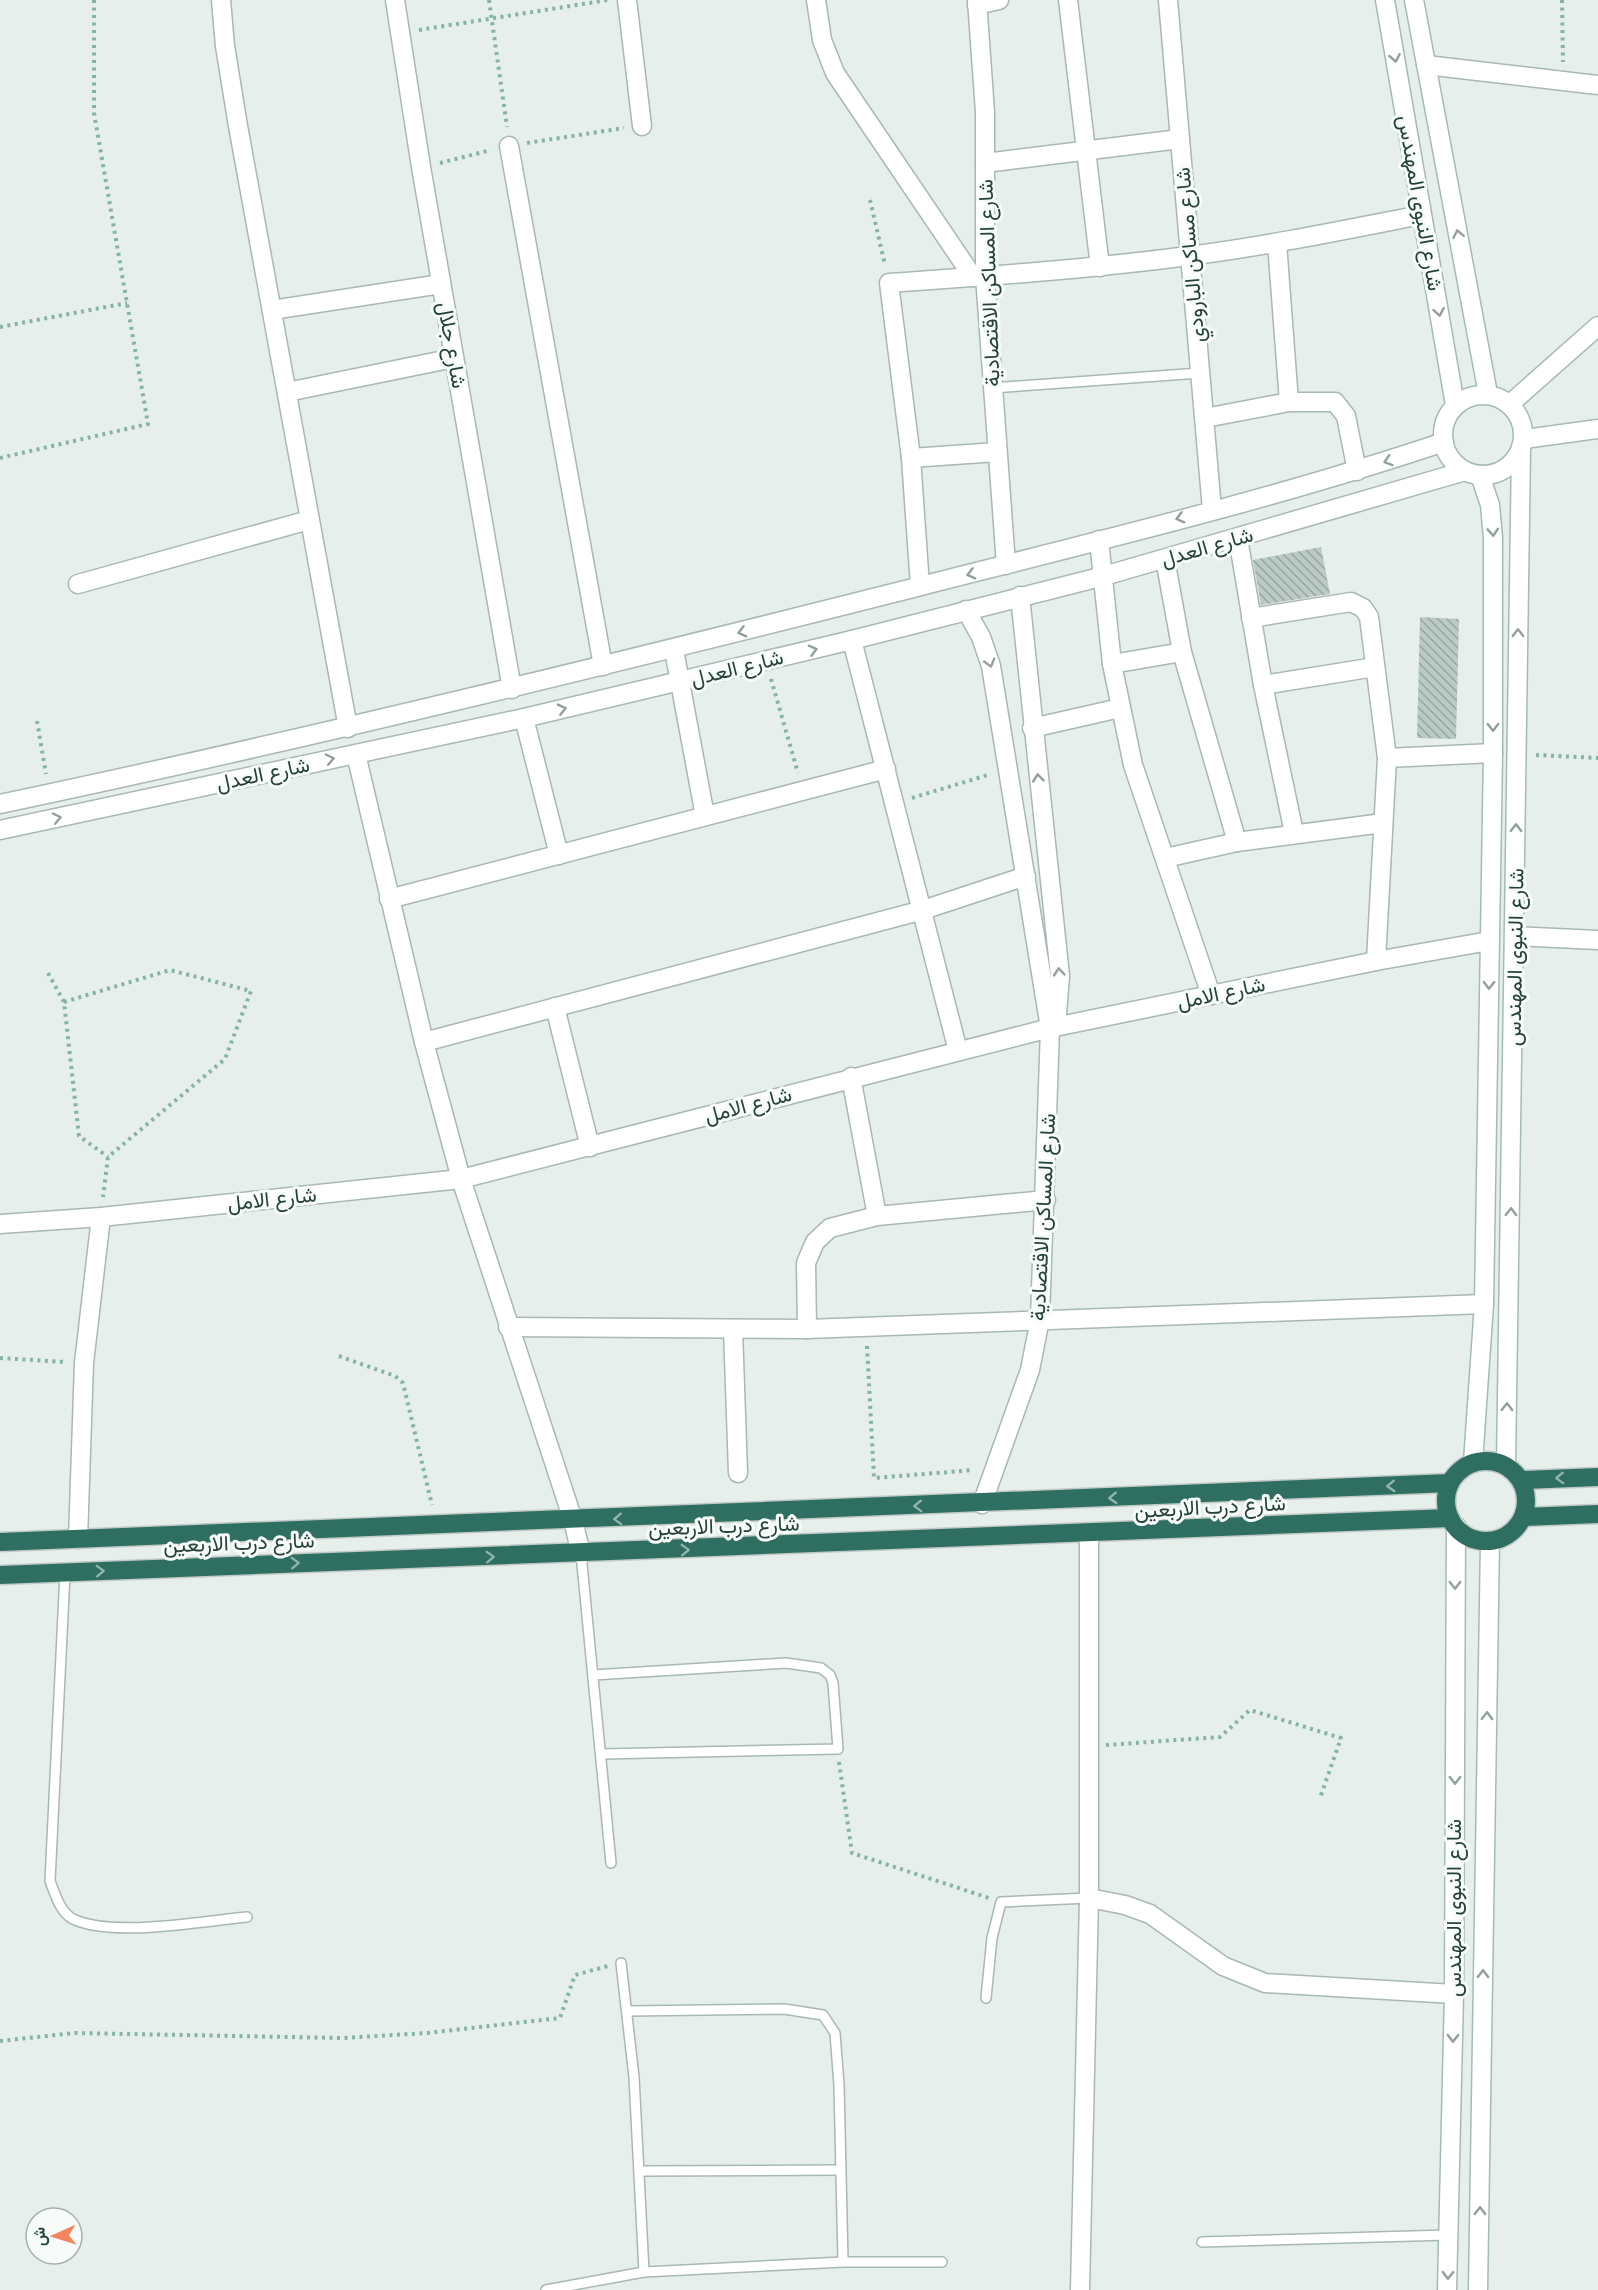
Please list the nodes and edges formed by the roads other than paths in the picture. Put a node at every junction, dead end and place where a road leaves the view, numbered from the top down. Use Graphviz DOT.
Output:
graph roads {
  1 [pos="221,0"];
  2 [pos="395,0"];
  3 [pos="627,0"];
  4 [pos="816,0"];
  5 [pos="999,0"];
  6 [pos="1068,0"];
  7 [pos="1168,0"];
  8 [pos="1385,0"];
  9 [pos="1414,0"];
  10 [pos="977,2"];
  11 [pos="1426,65"];
  12 [pos="1598,85"];
  13 [pos="642,126"];
  14 [pos="1180,139"];
  15 [pos="509,146"];
  16 [pos="1086,151"];
  17 [pos="985,163"];
  18 [pos="1422,214"];
  19 [pos="1277,243"];
  20 [pos="1190,256"];
  21 [pos="1100,267"];
  22 [pos="979,277"];
  23 [pos="441,284"];
  24 [pos="272,310"];
  25 [pos="1598,327"];
  26 [pos="454,358"];
  27 [pos="1200,373"];
  28 [pos="992,388"];
  29 [pos="287,392"];
  30 [pos="1488,394"];
  31 [pos="1288,402"];
  32 [pos="1510,404"];
  33 [pos="1455,405"];
  34 [pos="1204,418"];
  35 [pos="1598,429"];
  36 [pos="1444,442"];
  37 [pos="1522,444"];
  38 [pos="997,452"];
  39 [pos="911,458"];
  40 [pos="1357,471"];
  41 [pos="1473,473"];
  42 [pos="1212,510"];
  43 [pos="309,520"];
  44 [pos="1238,538"];
  45 [pos="1099,540"];
  46 [pos="1165,559"];
  47 [pos="1006,565"];
  48 [pos="1104,576"];
  49 [pos="78,584"];
  50 [pos="920,586"];
  51 [pos="1020,596"];
  52 [pos="966,610"];
  53 [pos="1251,618"];
  54 [pos="852,640"];
  55 [pos="674,650"];
  56 [pos="1182,652"];
  57 [pos="1112,664"];
  58 [pos="603,666"];
  59 [pos="1375,667"];
  60 [pos="680,682"];
  61 [pos="1263,685"];
  62 [pos="512,689"];
  63 [pos="1119,708"];
  64 [pos="525,718"];
  65 [pos="348,728"];
  66 [pos="1032,728"];
  67 [pos="1493,753"];
  68 [pos="356,754"];
  69 [pos="1387,758"];
  70 [pos="886,769"];
  71 [pos="0,804"];
  72 [pos="705,816"];
  73 [pos="1383,823"];
  74 [pos="0,830"];
  75 [pos="1294,833"];
  76 [pos="1237,842"];
  77 [pos="559,855"];
  78 [pos="1165,858"];
  79 [pos="1026,876"];
  80 [pos="389,899"];
  81 [pos="923,910"];
  82 [pos="1515,936"];
  83 [pos="1598,940"];
  84 [pos="1490,941"];
  85 [pos="1377,961"];
  86 [pos="1211,996"];
  87 [pos="555,1007"];
  88 [pos="1050,1028"];
  89 [pos="424,1042"];
  90 [pos="958,1051"];
  91 [pos="852,1077"];
  92 [pos="590,1147"];
  93 [pos="460,1179"];
  94 [pos="1046,1200"];
  95 [pos="877,1216"];
  96 [pos="101,1217"];
  97 [pos="0,1224"];
  98 [pos="1484,1304"];
  99 [pos="1040,1319"];
  100 [pos="508,1327"];
  101 [pos="733,1329"];
  102 [pos="807,1329"];
  103 [pos="1473,1462"];
  104 [pos="1506,1465"];
  105 [pos="738,1473"];
  106 [pos="1598,1477"];
  107 [pos="1521,1480"];
  108 [pos="1450,1483"];
  109 [pos="982,1504"];
  110 [pos="1598,1514"];
  111 [pos="1523,1517"];
  112 [pos="573,1520"];
  113 [pos="1453,1522"];
  114 [pos="1089,1534"];
  115 [pos="219,1535"];
  116 [pos="170,1536"];
  117 [pos="78,1539"];
  118 [pos="1490,1541"];
  119 [pos="0,1542"];
  120 [pos="581,1554"];
  121 [pos="220,1565"];
  122 [pos="171,1568"];
  123 [pos="65,1572"];
  124 [pos="0,1575"];
  125 [pos="593,1676"];
  126 [pos="602,1754"];
  127 [pos="611,1863"];
  128 [pos="1089,1898"];
  129 [pos="247,1917"];
  130 [pos="621,1963"];
  131 [pos="1454,1994"];
  132 [pos="986,1998"];
  133 [pos="628,2011"];
  134 [pos="839,2170"];
  135 [pos="641,2171"];
  136 [pos="1448,2235"];
  137 [pos="1202,2242"];
  138 [pos="843,2262"];
  139 [pos="942,2262"];
  140 [pos="644,2272"];
  141 [pos="546,2290"];
  142 [pos="1080,2290"];
  143 [pos="1447,2290"];
  144 [pos="1478,2290"];
  1 -- 24 [label="street"];
  2 -- 23 [label="street, شارع جلال"];
  3 -- 13 [label="street"];
  4 -- 22 [label="street"];
  5 -- 10 [label="street"];
  6 -- 16 [label="street"];
  7 -- 14 [label="street, شارع مساكن البارودي"];
  8 -- 18 [label="street, شارع النبوى المهندس, one-way"];
  9 -- 11 [label="street, شارع النبوى المهندس"];
  10 -- 17 [label="street, شارع المساكن الاقتصادية"];
  11 -- 12 [label="street"];
  30 -- 11 [label="street, شارع النبوى المهندس, one-way"];
  14 -- 16 [label="street"];
  14 -- 20 [label="street, شارع مساكن البارودي"];
  15 -- 58 [label="street"];
  16 -- 17 [label="street"];
  16 -- 21 [label="street"];
  17 -- 22 [label="street, شارع المساكن الاقتصادية"];
  18 -- 19 [label="street"];
  18 -- 33 [label="street, شارع النبوى المهندس, one-way"];
  19 -- 20 [label="street"];
  19 -- 31 [label="street"];
  20 -- 21 [label="street"];
  20 -- 27 [label="street, شارع مساكن البارودي"];
  21 -- 22 [label="street"];
  22 -- 28 [label="street, شارع المساكن الاقتصادية"];
  22 -- 39 [label="street"];
  23 -- 24 [label="street"];
  23 -- 26 [label="street, شارع جلال"];
  24 -- 29 [label="street"];
  25 -- 32 [label="street"];
  26 -- 29 [label="street"];
  26 -- 62 [label="street, شارع جلال"];
  27 -- 28 [label="lane"];
  27 -- 34 [label="street, شارع مساكن البارودي"];
  28 -- 38 [label="street, شارع المساكن الاقتصادية"];
  29 -- 43 [label="street"];
  30 -- 32 [label="street"];
  30 -- 33 [label="street"];
  31 -- 34 [label="street"];
  31 -- 40 [label="street"];
  32 -- 37 [label="street"];
  33 -- 36 [label="street"];
  34 -- 42 [label="street, شارع مساكن البارودي"];
  35 -- 37 [label="street"];
  36 -- 40 [label="street, شارع العدل, one-way"];
  36 -- 41 [label="street"];
  37 -- 41 [label="street"];
  82 -- 37 [label="street, شارع النبوى المهندس, one-way"];
  38 -- 39 [label="street"];
  38 -- 47 [label="street, شارع المساكن الاقتصادية"];
  39 -- 50 [label="street"];
  40 -- 42 [label="street, شارع العدل"];
  41 -- 44 [label="street, شارع العدل"];
  41 -- 67 [label="street, شارع النبوى المهندس, one-way"];
  42 -- 45 [label="street, شارع العدل, one-way"];
  43 -- 49 [label="street"];
  43 -- 65 [label="street"];
  44 -- 46 [label="street, شارع العدل"];
  44 -- 53 [label="street"];
  45 -- 47 [label="street, شارع العدل"];
  45 -- 48 [label="street"];
  46 -- 48 [label="street, شارع العدل"];
  46 -- 56 [label="street"];
  47 -- 50 [label="street, شارع العدل, one-way"];
  48 -- 51 [label="street, شارع العدل"];
  48 -- 57 [label="street"];
  50 -- 55 [label="street, شارع العدل, one-way"];
  51 -- 52 [label="street, شارع العدل"];
  51 -- 66 [label="street, شارع المساكن الاقتصادية"];
  52 -- 54 [label="street, شارع العدل"];
  52 -- 79 [label="street, شارع المساكن الاقتصادية, one-way"];
  53 -- 59 [label="street"];
  53 -- 61 [label="street"];
  60 -- 54 [label="street, شارع العدل, one-way"];
  54 -- 70 [label="street"];
  55 -- 58 [label="street, شارع العدل"];
  55 -- 60 [label="street"];
  56 -- 57 [label="street"];
  56 -- 76 [label="street"];
  57 -- 63 [label="street"];
  58 -- 62 [label="street, شارع العدل"];
  59 -- 61 [label="street"];
  59 -- 69 [label="street"];
  64 -- 60 [label="street, شارع العدل, one-way"];
  60 -- 72 [label="street"];
  61 -- 75 [label="street"];
  62 -- 65 [label="street, شارع العدل"];
  63 -- 66 [label="street"];
  63 -- 78 [label="street"];
  64 -- 68 [label="street, شارع العدل"];
  64 -- 77 [label="street"];
  65 -- 71 [label="street, شارع العدل"];
  88 -- 66 [label="street, شارع المساكن الاقتصادية, one-way"];
  67 -- 69 [label="street"];
  67 -- 84 [label="street, شارع النبوى المهندس"];
  74 -- 68 [label="street, شارع العدل, one-way"];
  68 -- 80 [label="street"];
  69 -- 73 [label="street"];
  70 -- 72 [label="street"];
  70 -- 81 [label="street"];
  72 -- 77 [label="street"];
  73 -- 75 [label="street"];
  73 -- 85 [label="street"];
  75 -- 76 [label="street"];
  76 -- 78 [label="street"];
  77 -- 80 [label="street"];
  78 -- 86 [label="street"];
  79 -- 81 [label="street"];
  79 -- 88 [label="street, شارع المساكن الاقتصادية"];
  80 -- 89 [label="street"];
  81 -- 87 [label="street"];
  81 -- 90 [label="street"];
  82 -- 83 [label="street"];
  104 -- 82 [label="street, شارع النبوى المهندس, one-way"];
  84 -- 85 [label="street, شارع الامل"];
  84 -- 98 [label="street, شارع النبوى المهندس, one-way"];
  85 -- 86 [label="street, شارع الامل"];
  86 -- 88 [label="street, شارع الامل"];
  87 -- 89 [label="street"];
  87 -- 92 [label="street"];
  88 -- 90 [label="street, شارع الامل"];
  88 -- 94 [label="street, شارع المساكن الاقتصادية"];
  89 -- 93 [label="street"];
  90 -- 91 [label="street, شارع الامل"];
  91 -- 92 [label="street, شارع الامل"];
  91 -- 95 [label="street"];
  92 -- 93 [label="street, شارع الامل"];
  93 -- 96 [label="street, شارع الامل"];
  93 -- 100 [label="street"];
  94 -- 95 [label="street"];
  94 -- 99 [label="street, شارع المساكن الاقتصادية"];
  95 -- 102 [label="street"];
  96 -- 97 [label="street, شارع الامل"];
  96 -- 117 [label="street"];
  98 -- 99 [label="street"];
  98 -- 103 [label="street, شارع النبوى المهندس"];
  99 -- 102 [label="street"];
  99 -- 109 [label="street, شارع المساكن الاقتصادية"];
  100 -- 101 [label="street"];
  100 -- 112 [label="street"];
  101 -- 102 [label="street"];
  101 -- 105 [label="street"];
  103 -- 104 [label="highway"];
  103 -- 108 [label="highway"];
  104 -- 107 [label="highway"];
  106 -- 107 [label="highway, one-way"];
  107 -- 111 [label="highway"];
  108 -- 109 [label="highway, شارع درب الاربعين, one-way"];
  108 -- 113 [label="highway"];
  109 -- 112 [label="highway, شارع درب الاربعين, one-way"];
  110 -- 111 [label="highway"];
  111 -- 118 [label="highway"];
  112 -- 115 [label="highway, شارع درب الاربعين"];
  112 -- 120 [label="street"];
  113 -- 114 [label="highway, شارع درب الاربعين"];
  113 -- 118 [label="highway"];
  113 -- 131 [label="street, شارع النبوى المهندس, one-way"];
  120 -- 114 [label="highway, شارع درب الاربعين, one-way"];
  114 -- 128 [label="street"];
  115 -- 116 [label="highway, شارع درب الاربعين"];
  115 -- 121 [label="highway"];
  116 -- 117 [label="highway, شارع درب الاربعين"];
  116 -- 122 [label="highway"];
  117 -- 119 [label="highway, شارع درب الاربعين"];
  144 -- 118 [label="street, شارع النبوى المهندس, one-way"];
  121 -- 120 [label="highway, شارع درب الاربعين, one-way"];
  120 -- 125 [label="lane"];
  121 -- 122 [label="highway, شارع درب الاربعين"];
  123 -- 122 [label="highway, شارع درب الاربعين, one-way"];
  123 -- 124 [label="highway, شارع درب الاربعين"];
  123 -- 129 [label="lane"];
  125 -- 126 [label="lane"];
  125 -- 126 [label="lane"];
  126 -- 127 [label="lane"];
  128 -- 131 [label="street"];
  128 -- 132 [label="lane"];
  128 -- 142 [label="street"];
  130 -- 133 [label="lane"];
  131 -- 136 [label="street, شارع النبوى المهندس, one-way"];
  133 -- 134 [label="lane"];
  133 -- 135 [label="lane"];
  134 -- 135 [label="lane"];
  134 -- 138 [label="lane"];
  135 -- 140 [label="lane"];
  136 -- 137 [label="lane"];
  136 -- 143 [label="street, شارع النبوى المهندس, one-way"];
  138 -- 139 [label="lane"];
  138 -- 140 [label="lane"];
  140 -- 141 [label="lane"];
}
